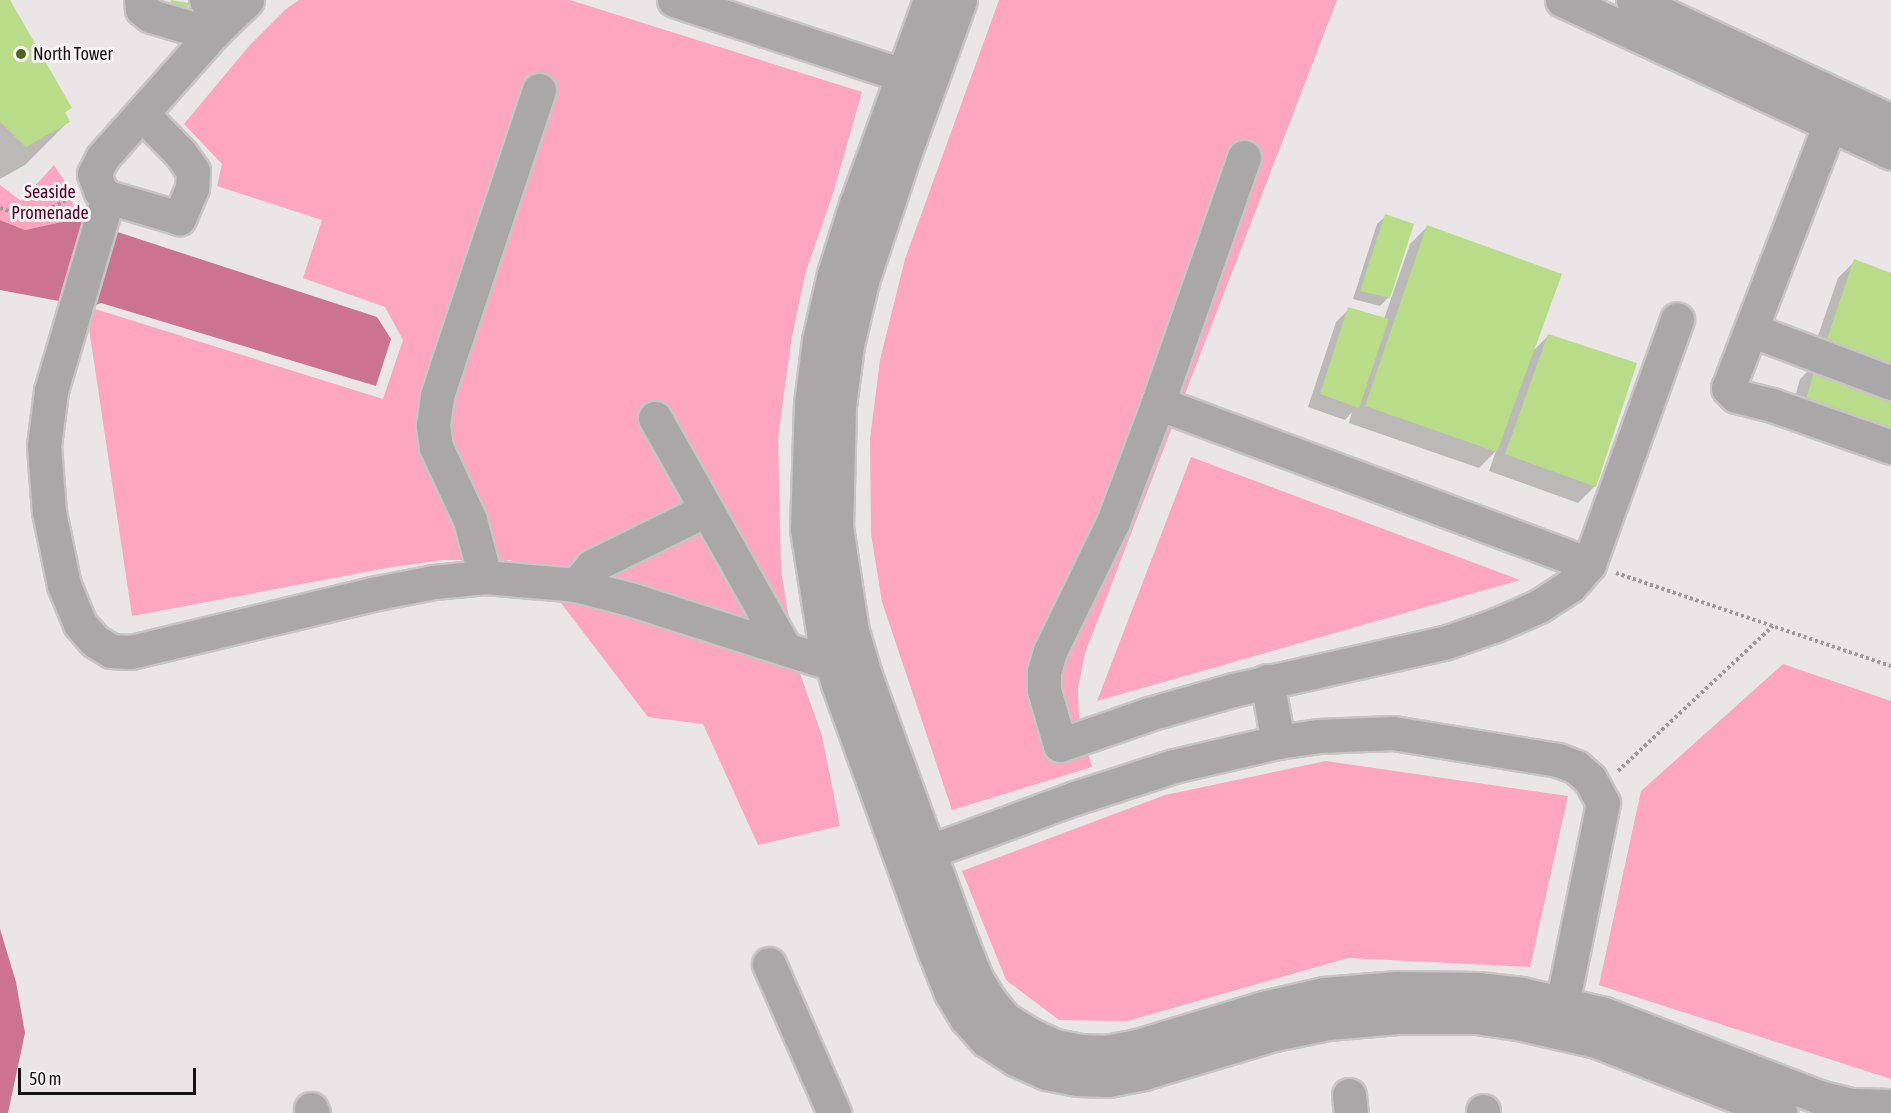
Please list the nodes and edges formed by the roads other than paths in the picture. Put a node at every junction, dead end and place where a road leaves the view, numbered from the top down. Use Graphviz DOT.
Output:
graph roads {
  1 [pos="141,0"];
  2 [pos="674,0"];
  3 [pos="930,0"];
  4 [pos="960,0"];
  5 [pos="1562,0"];
  6 [pos="1633,0"];
  7 [pos="229,3"];
  8 [pos="212,34"];
  9 [pos="916,79"];
  10 [pos="539,90"];
  11 [pos="1836,111"];
  12 [pos="142,114"];
  13 [pos="1891,121"];
  14 [pos="1891,153"];
  15 [pos="1244,157"];
  16 [pos="102,202"];
  17 [pos="1677,320"];
  18 [pos="1751,330"];
  19 [pos="1891,383"];
  20 [pos="1158,403"];
  21 [pos="655,418"];
  22 [pos="1891,447"];
  23 [pos="706,510"];
  24 [pos="1589,564"];
  25 [pos="485,577"];
  26 [pos="576,585"];
  27 [pos="785,650"];
  28 [pos="832,664"];
  29 [pos="1267,681"];
  30 [pos="1278,742"];
  31 [pos="915,856"];
  32 [pos="769,964"];
  33 [pos="1560,1017"];
  34 [pos="1652,1047"];
  35 [pos="1891,1106"];
  36 [pos="834,1113"];
  37 [pos="1780,1113"];
  1 -- 8 [label="street"];
  2 -- 9 [label="street"];
  3 -- 9 [label="street"];
  4 -- 9 [label="street"];
  5 -- 11 [label="street"];
  6 -- 11 [label="street"];
  7 -- 8 [label="street"];
  8 -- 12 [label="street"];
  9 -- 28 [label="street"];
  9 -- 31 [label="street"];
  10 -- 25 [label="street"];
  11 -- 13 [label="street"];
  11 -- 14 [label="street"];
  11 -- 18 [label="street"];
  12 -- 16 [label="street"];
  12 -- 16 [label="street"];
  15 -- 20 [label="street"];
  16 -- 25 [label="street"];
  17 -- 24 [label="street"];
  18 -- 19 [label="street"];
  18 -- 22 [label="street"];
  20 -- 24 [label="street"];
  20 -- 29 [label="street"];
  21 -- 23 [label="street"];
  23 -- 26 [label="street"];
  23 -- 27 [label="street"];
  24 -- 29 [label="street"];
  25 -- 26 [label="street"];
  26 -- 27 [label="street"];
  27 -- 28 [label="street"];
  28 -- 31 [label="street"];
  29 -- 30 [label="street"];
  30 -- 31 [label="street"];
  30 -- 33 [label="street"];
  31 -- 33 [label="street"];
  32 -- 36 [label="street"];
  33 -- 34 [label="street"];
  34 -- 35 [label="street"];
  34 -- 37 [label="street"];
}
